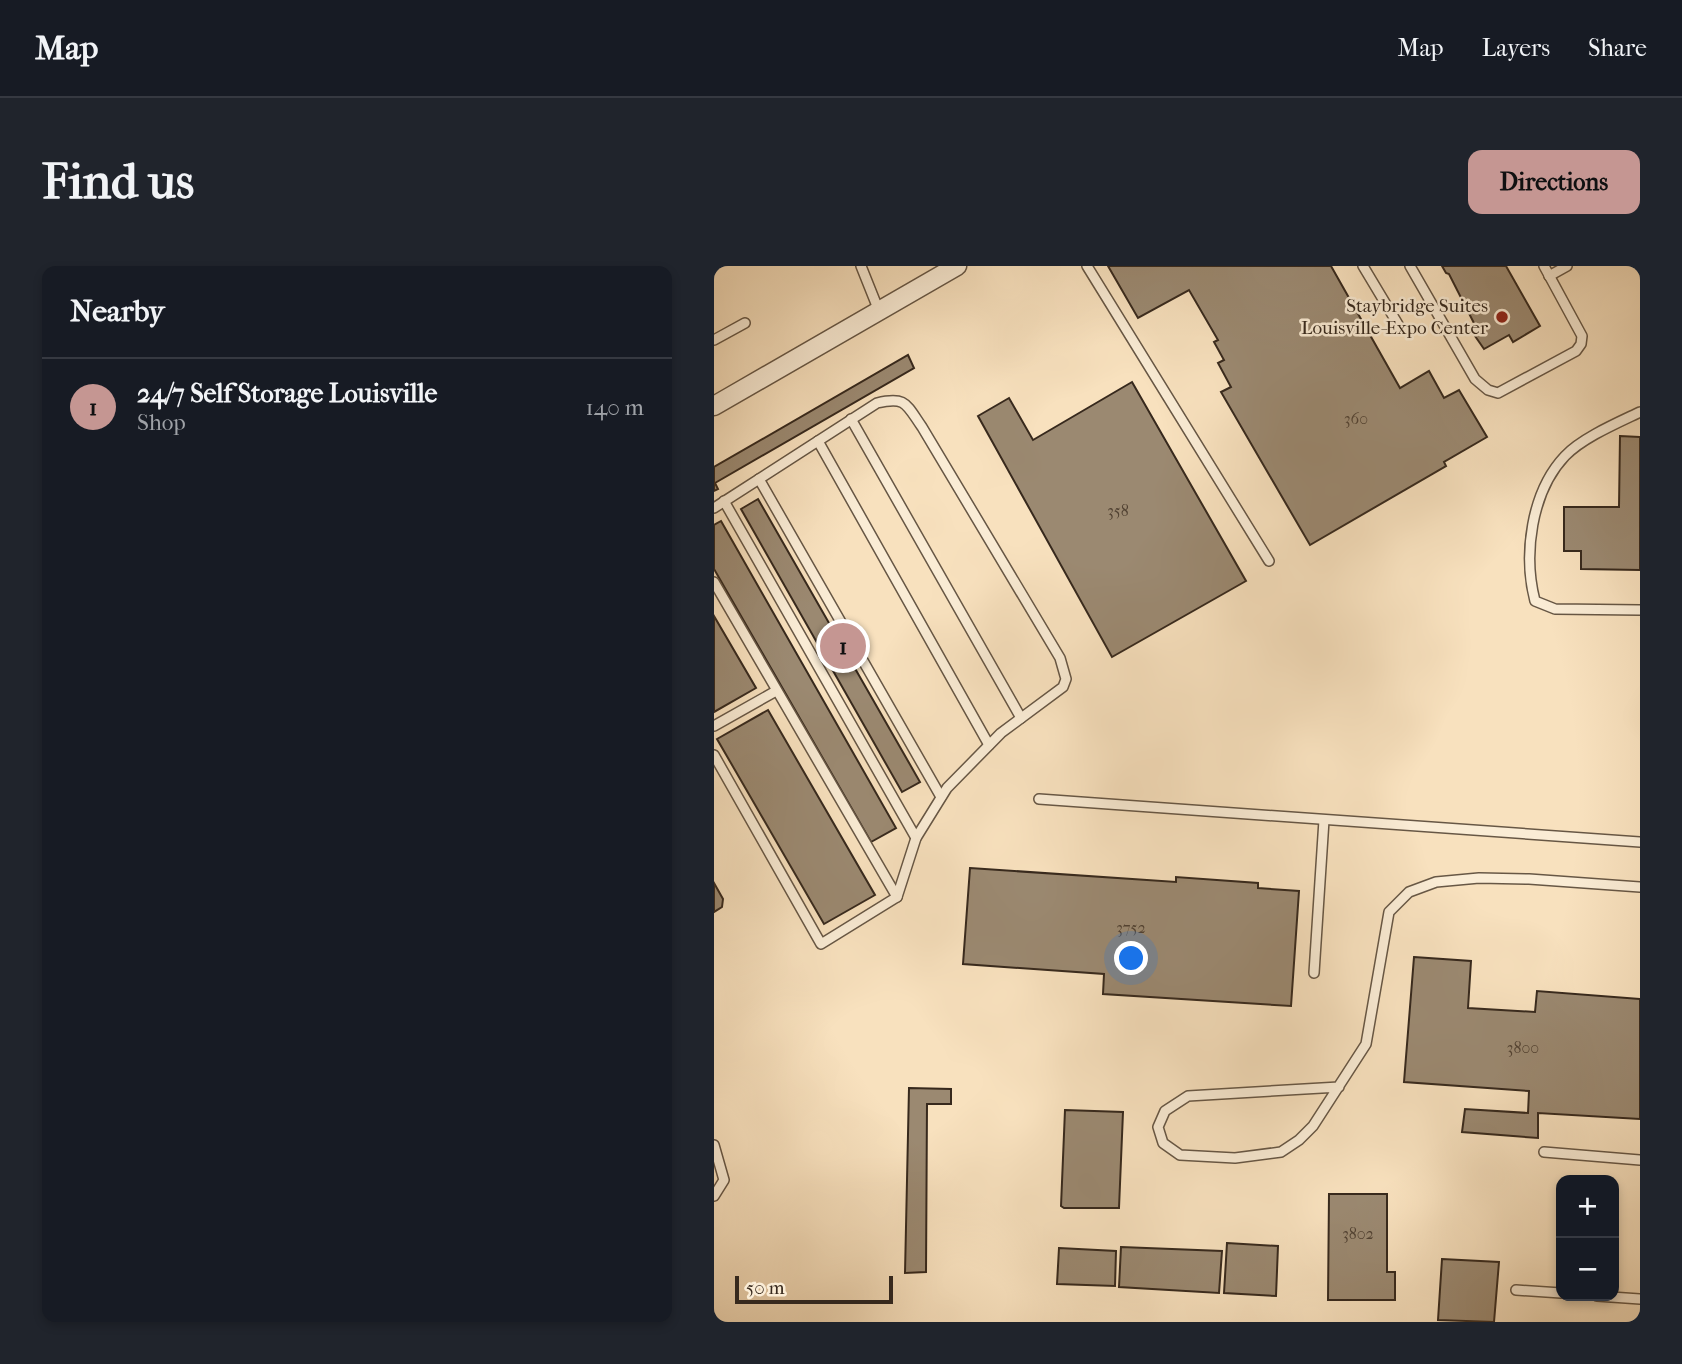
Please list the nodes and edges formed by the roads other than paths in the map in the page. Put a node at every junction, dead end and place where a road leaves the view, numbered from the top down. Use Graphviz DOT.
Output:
graph roads {
  1 [pos="861,266"];
  2 [pos="957,266"];
  3 [pos="1087,266"];
  4 [pos="1363,266"];
  5 [pos="1410,266"];
  6 [pos="1544,266"];
  7 [pos="1567,266"];
  8 [pos="1549,276"];
  9 [pos="878,311"];
  10 [pos="745,323"];
  11 [pos="1399,326"];
  12 [pos="714,340"];
  13 [pos="714,406"];
  14 [pos="1640,412"];
  15 [pos="852,419"];
  16 [pos="818,441"];
  17 [pos="760,479"];
  18 [pos="724,501"];
  19 [pos="714,508"];
  20 [pos="1269,561"];
  21 [pos="714,582"];
  22 [pos="1640,610"];
  23 [pos="776,691"];
  24 [pos="1021,718"];
  25 [pos="714,726"];
  26 [pos="989,745"];
  27 [pos="714,755"];
  28 [pos="941,797"];
  29 [pos="1039,799"];
  30 [pos="1324,820"];
  31 [pos="916,838"];
  32 [pos="1640,842"];
  33 [pos="1640,887"];
  34 [pos="897,897"];
  35 [pos="1314,973"];
  36 [pos="1339,1087"];
  37 [pos="714,1145"];
  38 [pos="1544,1152"];
  39 [pos="1640,1160"];
  40 [pos="714,1196"];
  41 [pos="1516,1290"];
  42 [pos="1556,1293"];
  43 [pos="1619,1298"];
  44 [pos="1640,1299"];
  1 -- 9 [label="lane"];
  2 -- 9 [label="street"];
  3 -- 20 [label="lane"];
  4 -- 11 [label="lane"];
  5 -- 8 [label="lane"];
  6 -- 8 [label="lane"];
  7 -- 8 [label="lane"];
  9 -- 13 [label="street"];
  10 -- 12 [label="lane"];
  14 -- 22 [label="lane"];
  15 -- 16 [label="lane"];
  15 -- 24 [label="lane"];
  15 -- 24 [label="lane"];
  16 -- 17 [label="lane"];
  16 -- 26 [label="lane"];
  17 -- 18 [label="lane"];
  17 -- 28 [label="lane"];
  18 -- 19 [label="lane"];
  18 -- 31 [label="lane"];
  21 -- 23 [label="lane"];
  23 -- 25 [label="lane"];
  23 -- 34 [label="lane"];
  24 -- 26 [label="lane"];
  26 -- 28 [label="lane"];
  27 -- 34 [label="lane"];
  28 -- 31 [label="lane"];
  29 -- 30 [label="lane"];
  30 -- 32 [label="lane"];
  30 -- 35 [label="lane"];
  31 -- 34 [label="lane"];
  33 -- 36 [label="lane"];
  36 -- 36 [label="lane"];
  37 -- 40 [label="lane"];
  38 -- 39 [label="lane"];
  41 -- 42 [label="lane"];
  43 -- 44 [label="lane"];
}
